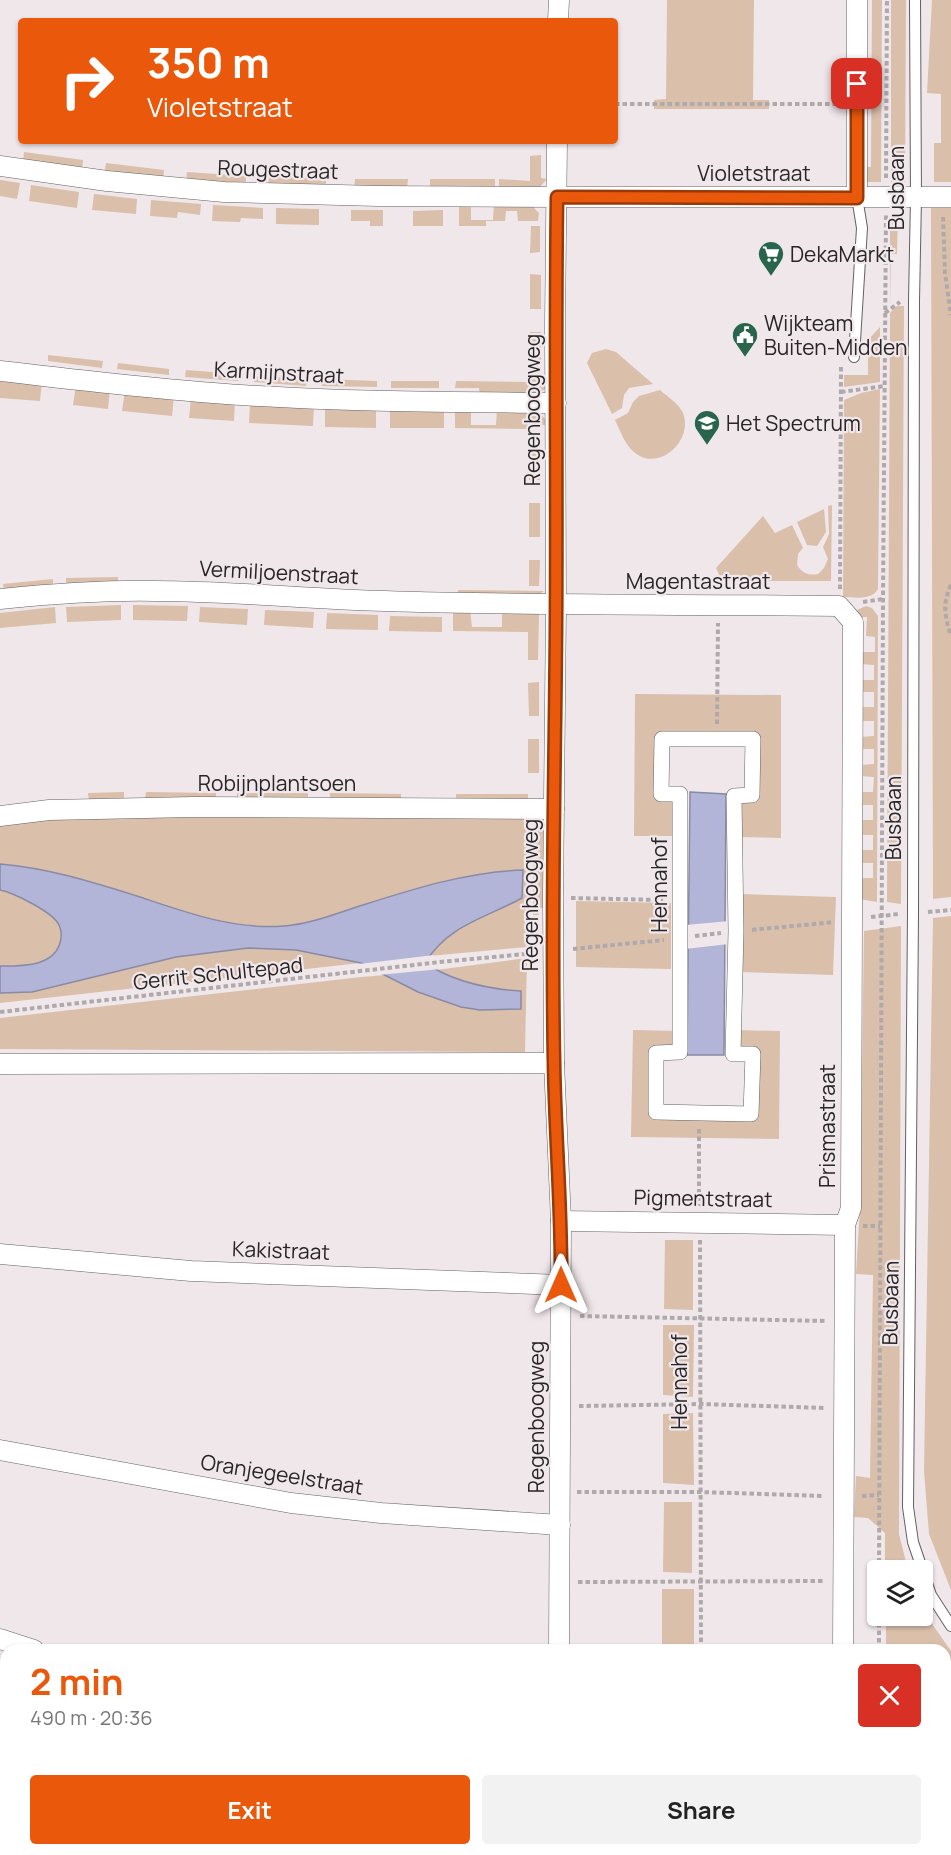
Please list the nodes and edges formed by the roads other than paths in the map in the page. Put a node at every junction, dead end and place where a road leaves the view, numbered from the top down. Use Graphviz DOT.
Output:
graph roads {
  1 [pos="559,0"];
  2 [pos="857,0"];
  3 [pos="915,0"];
  4 [pos="558,18"];
  5 [pos="557,144"];
  6 [pos="0,166"];
  7 [pos="557,197"];
  8 [pos="946,197"];
  9 [pos="857,198"];
  10 [pos="916,198"];
  11 [pos="855,357"];
  12 [pos="0,370"];
  13 [pos="556,403"];
  14 [pos="0,599"];
  15 [pos="556,606"];
  16 [pos="839,606"];
  17 [pos="555,809"];
  18 [pos="0,816"];
  19 [pos="554,1063"];
  20 [pos="0,1064"];
  21 [pos="699,1113"];
  22 [pos="561,1221"];
  23 [pos="845,1225"];
  24 [pos="0,1254"];
  25 [pos="561,1285"];
  26 [pos="0,1449"];
  27 [pos="560,1525"];
  28 [pos="951,1626"];
  29 [pos="0,1639"];
  30 [pos="15,1644"];
  31 [pos="559,1644"];
  32 [pos="843,1644"];
  1 -- 4 [label="street"];
  2 -- 9 [label="street"];
  3 -- 10 [label="lane, Busbaan"];
  5 -- 7 [label="street, Regenboogweg"];
  6 -- 7 [label="street, Rougestraat"];
  7 -- 9 [label="street, Violetstraat"];
  7 -- 13 [label="street, Regenboogweg"];
  8 -- 10 [label="street, Violetstraat"];
  9 -- 10 [label="street, Violetstraat"];
  9 -- 11 [label="lane"];
  10 -- 28 [label="lane, Busbaan"];
  12 -- 13 [label="street, Karmijnstraat"];
  13 -- 15 [label="street, Regenboogweg"];
  14 -- 15 [label="street, Vermiljoenstraat"];
  15 -- 16 [label="street, Magentastraat"];
  15 -- 17 [label="street, Regenboogweg"];
  16 -- 23 [label="street, Prismastraat"];
  17 -- 18 [label="street, Robijnplantsoen"];
  17 -- 19 [label="street, Regenboogweg"];
  19 -- 20 [label="street"];
  19 -- 22 [label="street, Regenboogweg"];
  21 -- 21 [label="street, Hennahof"];
  22 -- 23 [label="street, Pigmentstraat"];
  22 -- 25 [label="street, Regenboogweg"];
  23 -- 32 [label="street, Prismastraat"];
  24 -- 25 [label="street, Kakistraat"];
  25 -- 27 [label="street, Regenboogweg"];
  26 -- 27 [label="street, Oranjegeelstraat"];
  27 -- 31 [label="street, Regenboogweg"];
  29 -- 30 [label="street"];
}
